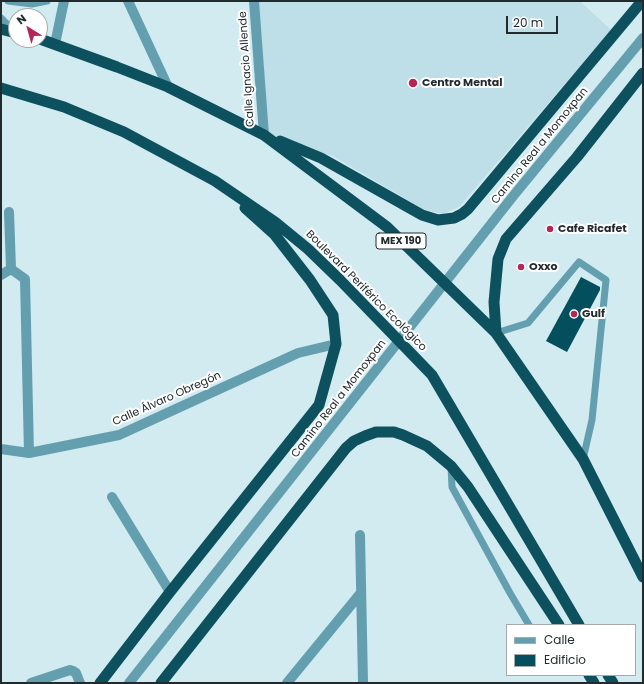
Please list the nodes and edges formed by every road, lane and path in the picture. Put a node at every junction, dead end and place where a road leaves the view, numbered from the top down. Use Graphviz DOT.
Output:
graph roads {
  1 [pos="8,1"];
  2 [pos="47,1"];
  3 [pos="64,1"];
  4 [pos="128,1"];
  5 [pos="254,1"];
  6 [pos="639,2"];
  7 [pos="643,38"];
  8 [pos="48,42"];
  9 [pos="55,44"];
  10 [pos="643,73"];
  11 [pos="168,87"];
  12 [pos="1,88"];
  13 [pos="264,135"];
  14 [pos="215,181"];
  15 [pos="9,212"];
  16 [pos="11,269"];
  17 [pos="1,275"];
  18 [pos="496,333"];
  19 [pos="336,344"];
  20 [pos="1,449"];
  21 [pos="29,453"];
  22 [pos="583,459"];
  23 [pos="451,466"];
  24 [pos="112,498"];
  25 [pos="360,535"];
  26 [pos="643,577"];
  27 [pos="170,592"];
  28 [pos="360,594"];
  29 [pos="528,624"];
  30 [pos="557,624"];
  31 [pos="578,624"];
  32 [pos="584,676"];
  33 [pos="31,683"];
  34 [pos="80,683"];
  35 [pos="100,683"];
  36 [pos="129,683"];
  37 [pos="161,683"];
  38 [pos="287,683"];
  39 [pos="363,683"];
  40 [pos="594,683"];
  1 -- 2 [label="lane"];
  3 -- 9 [label="street"];
  4 -- 11 [label="street"];
  5 -- 13 [label="street, Calle Ignacio Allende"];
  6 -- 13 [label="highway"];
  7 -- 36 [label="street, Camino Real a Momoxpan"];
  8 -- 9 [label="highway, MEX 190"];
  9 -- 11 [label="highway, MEX 190"];
  10 -- 18 [label="highway"];
  11 -- 13 [label="highway, MEX 190"];
  12 -- 14 [label="highway, Boulevard Periférico Ecológico"];
  13 -- 18 [label="highway, MEX 190"];
  14 -- 19 [label="highway"];
  14 -- 31 [label="highway, Boulevard Periférico Ecológico"];
  15 -- 16 [label="street"];
  16 -- 17 [label="street"];
  16 -- 21 [label="street"];
  18 -- 22 [label="highway, MEX 190"];
  18 -- 22 [label="lane"];
  19 -- 21 [label="street, Calle Álvaro Obregón"];
  19 -- 27 [label="highway"];
  20 -- 21 [label="street, Calle Álvaro Obregón"];
  22 -- 26 [label="highway, MEX 190"];
  23 -- 29 [label="lane"];
  23 -- 30 [label="highway"];
  23 -- 37 [label="highway"];
  24 -- 27 [label="street"];
  25 -- 28 [label="street"];
  27 -- 35 [label="highway"];
  28 -- 38 [label="street"];
  28 -- 39 [label="street"];
  32 -- 40 [label="lane"];
  33 -- 34 [label="street"];
}
